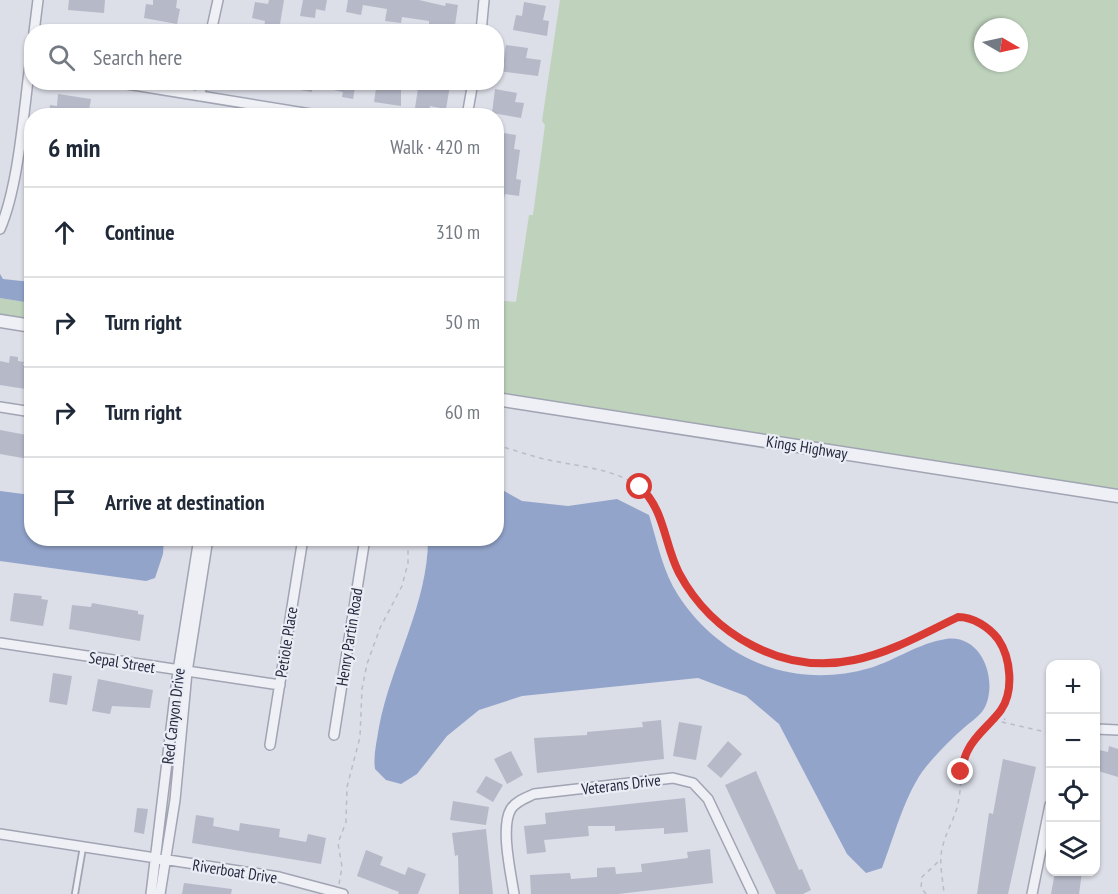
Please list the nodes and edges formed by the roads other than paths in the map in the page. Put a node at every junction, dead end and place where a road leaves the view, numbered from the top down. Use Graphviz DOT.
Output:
graph roads {
  1 [pos="38,0"];
  2 [pos="218,0"];
  3 [pos="484,0"];
  4 [pos="35,24"];
  5 [pos="213,24"];
  6 [pos="482,24"];
  7 [pos="27,90"];
  8 [pos="164,90"];
  9 [pos="201,90"];
  10 [pos="472,90"];
  11 [pos="200,96"];
  12 [pos="274,108"];
  13 [pos="468,108"];
  14 [pos="0,230"];
  15 [pos="0,321"];
  16 [pos="24,325"];
  17 [pos="504,400"];
  18 [pos="0,407"];
  19 [pos="24,411"];
  20 [pos="1118,495"];
  21 [pos="198,546"];
  22 [pos="206,546"];
  23 [pos="302,546"];
  24 [pos="364,546"];
  25 [pos="0,643"];
  26 [pos="183,671"];
  27 [pos="280,685"];
  28 [pos="1100,729"];
  29 [pos="1118,730"];
  30 [pos="334,735"];
  31 [pos="270,745"];
  32 [pos="1047,822"];
  33 [pos="0,834"];
  34 [pos="83,847"];
  35 [pos="161,860"];
  36 [pos="340,893"];
  37 [pos="75,894"];
  38 [pos="151,894"];
  39 [pos="160,894"];
  40 [pos="514,894"];
  41 [pos="753,894"];
  42 [pos="1032,894"];
  1 -- 4 [label="street"];
  2 -- 5 [label="street"];
  3 -- 6 [label="street"];
  7 -- 14 [label="street"];
  8 -- 11 [label="street"];
  9 -- 11 [label="street"];
  10 -- 13 [label="street"];
  11 -- 12 [label="street"];
  15 -- 16 [label="street"];
  17 -- 20 [label="street, Kings Highway"];
  18 -- 19 [label="street"];
  21 -- 26 [label="street, Red Canyon Drive"];
  22 -- 26 [label="street, Red Canyon Drive"];
  23 -- 27 [label="street, Petiole Place"];
  24 -- 30 [label="street, Henry Partin Road"];
  25 -- 26 [label="street, Sepal Street"];
  26 -- 27 [label="street, Sepal Street"];
  26 -- 35 [label="street, Red Canyon Drive"];
  27 -- 31 [label="street, Petiole Place"];
  28 -- 29 [label="street"];
  32 -- 42 [label="street"];
  33 -- 34 [label="street, Riverboat Drive"];
  34 -- 35 [label="street, Riverboat Drive"];
  34 -- 37 [label="lane"];
  35 -- 36 [label="street, Riverboat Drive"];
  35 -- 38 [label="street, Red Canyon Drive"];
  35 -- 39 [label="street, Red Canyon Drive"];
  40 -- 41 [label="street, Veterans Drive"];
}
